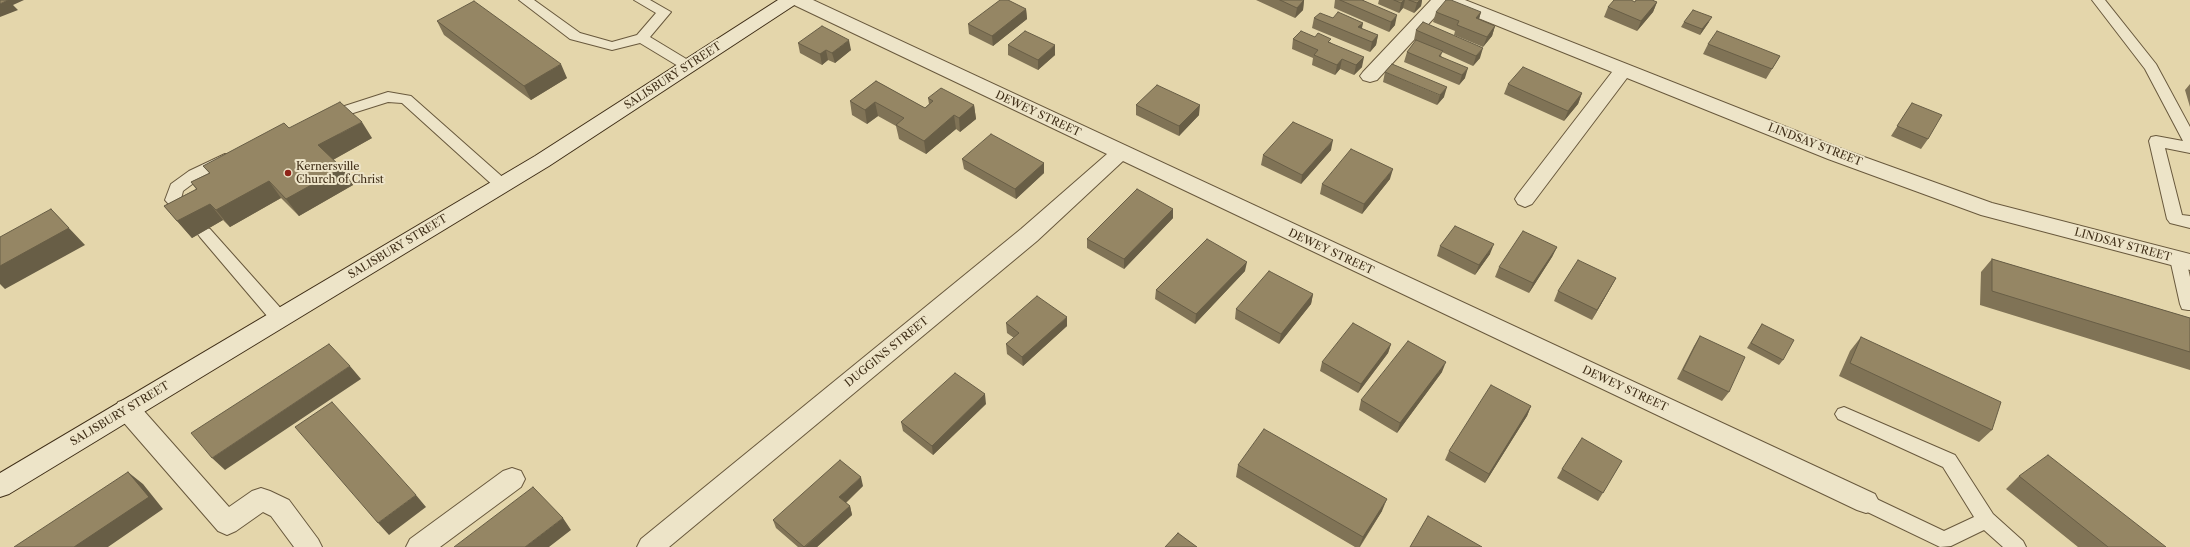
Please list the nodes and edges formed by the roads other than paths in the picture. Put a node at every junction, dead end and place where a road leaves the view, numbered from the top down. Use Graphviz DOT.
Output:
graph roads {
  1 [pos="525,0"];
  2 [pos="640,0"];
  3 [pos="790,0"];
  4 [pos="798,0"];
  5 [pos="1441,0"];
  6 [pos="1450,0"];
  7 [pos="2098,0"];
  8 [pos="642,38"];
  9 [pos="688,66"];
  10 [pos="1624,69"];
  11 [pos="1370,76"];
  12 [pos="317,120"];
  13 [pos="2190,141"];
  14 [pos="2190,148"];
  15 [pos="1120,152"];
  16 [pos="234,154"];
  17 [pos="502,185"];
  18 [pos="1525,199"];
  19 [pos="190,217"];
  20 [pos="2190,222"];
  21 [pos="205,233"];
  22 [pos="2184,261"];
  23 [pos="2188,304"];
  24 [pos="279,318"];
  25 [pos="127,409"];
  26 [pos="1844,414"];
  27 [pos="512,479"];
  28 [pos="0,486"];
  29 [pos="1866,502"];
  30 [pos="1986,520"];
  31 [pos="1945,543"];
  32 [pos="309,547"];
  33 [pos="419,547"];
  34 [pos="650,547"];
  35 [pos="2016,547"];
  1 -- 8 [label="lane"];
  2 -- 8 [label="lane"];
  3 -- 9 [label="street, SALISBURY STREET"];
  4 -- 15 [label="street, DEWEY STREET"];
  5 -- 11 [label="street"];
  6 -- 10 [label="street, LINDSAY STREET"];
  7 -- 13 [label="lane"];
  8 -- 9 [label="lane"];
  9 -- 17 [label="street, SALISBURY STREET"];
  10 -- 18 [label="street"];
  10 -- 22 [label="street, LINDSAY STREET"];
  12 -- 17 [label="lane"];
  14 -- 20 [label="lane"];
  15 -- 29 [label="street, DEWEY STREET"];
  15 -- 34 [label="street, DUGGINS STREET"];
  16 -- 19 [label="lane"];
  17 -- 24 [label="street, SALISBURY STREET"];
  21 -- 24 [label="lane"];
  22 -- 23 [label="lane"];
  24 -- 25 [label="street, SALISBURY STREET"];
  25 -- 28 [label="street, SALISBURY STREET"];
  25 -- 32 [label="street"];
  26 -- 30 [label="lane"];
  27 -- 33 [label="street"];
  29 -- 31 [label="lane"];
  30 -- 31 [label="lane"];
  30 -- 35 [label="lane"];
}
